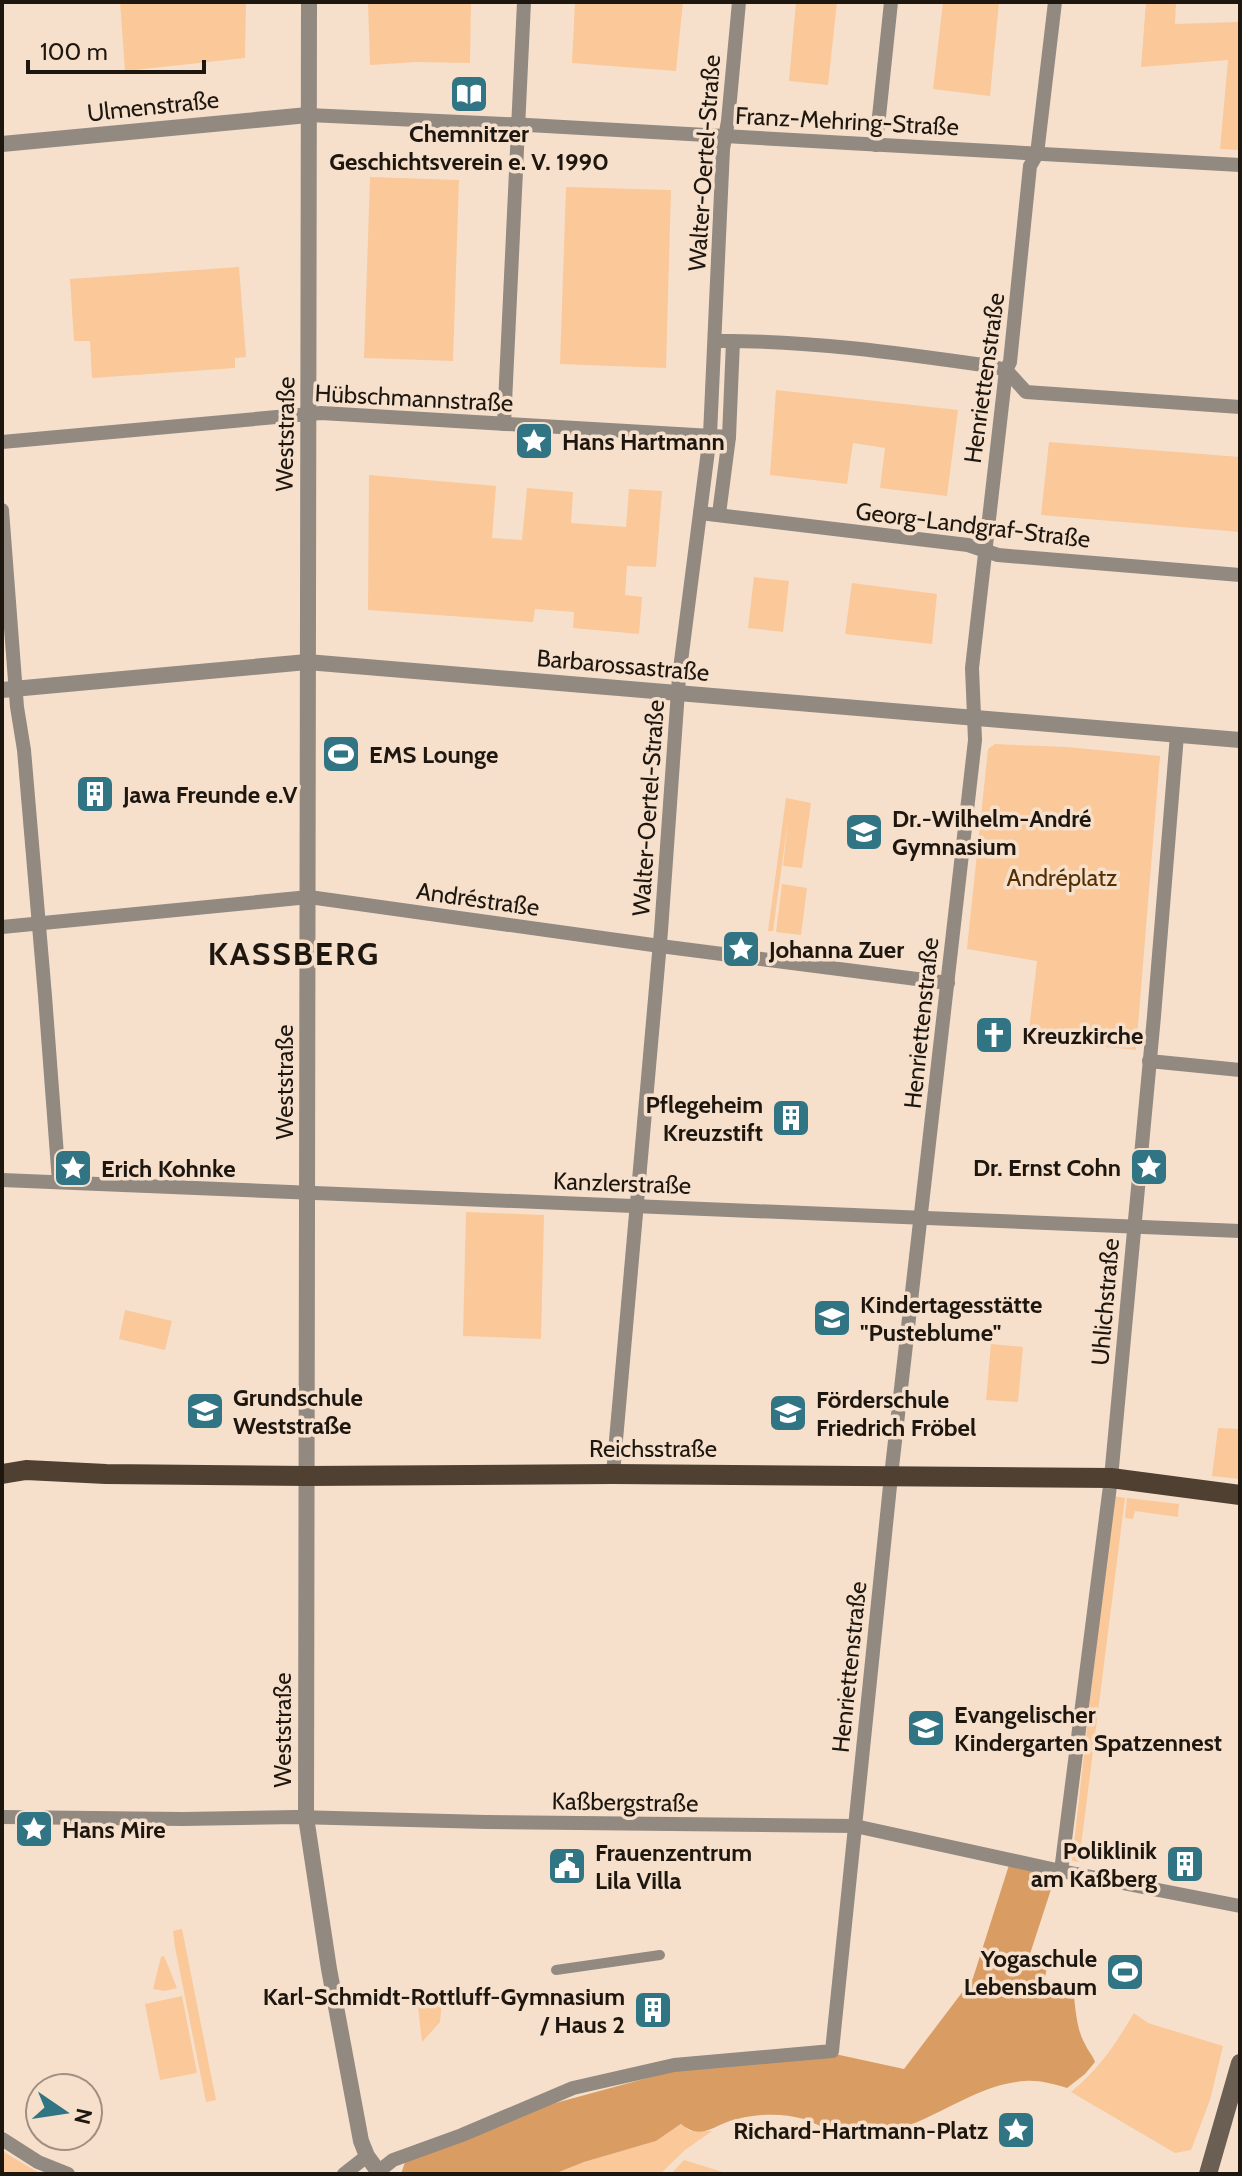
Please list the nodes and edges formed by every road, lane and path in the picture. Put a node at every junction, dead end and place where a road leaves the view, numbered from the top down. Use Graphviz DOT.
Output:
graph roads {
  1 [pos="309,2"];
  2 [pos="524,2"];
  3 [pos="739,2"];
  4 [pos="891,2"];
  5 [pos="1055,2"];
  6 [pos="308,115"];
  7 [pos="517,124"];
  8 [pos="725,136"];
  9 [pos="2,144"];
  10 [pos="876,145"];
  11 [pos="1037,154"];
  12 [pos="1240,165"];
  13 [pos="715,341"];
  14 [pos="733,341"];
  15 [pos="1006,370"];
  16 [pos="1240,407"];
  17 [pos="308,413"];
  18 [pos="504,424"];
  19 [pos="710,435"];
  20 [pos="729,437"];
  21 [pos="2,442"];
  22 [pos="2,510"];
  23 [pos="700,513"];
  24 [pos="719,514"];
  25 [pos="985,550"];
  26 [pos="1240,575"];
  27 [pos="307,662"];
  28 [pos="9,690"];
  29 [pos="679,693"];
  30 [pos="974,718"];
  31 [pos="1177,735"];
  32 [pos="1240,740"];
  33 [pos="309,897"];
  34 [pos="38,924"];
  35 [pos="2,927"];
  36 [pos="660,946"];
  37 [pos="948,983"];
  38 [pos="1149,1061"];
  39 [pos="1240,1070"];
  40 [pos="2,1180"];
  41 [pos="59,1182"];
  42 [pos="308,1192"];
  43 [pos="636,1206"];
  44 [pos="921,1217"];
  45 [pos="1134,1227"];
  46 [pos="1240,1231"];
  47 [pos="64,1473"];
  48 [pos="2,1474"];
  49 [pos="613,1474"];
  50 [pos="306,1476"];
  51 [pos="891,1476"];
  52 [pos="1111,1478"];
  53 [pos="2,1487"];
  54 [pos="1240,1495"];
  55 [pos="2,1817"];
  56 [pos="306,1817"];
  57 [pos="855,1826"];
  58 [pos="1061,1871"];
  59 [pos="1240,1906"];
  60 [pos="660,1955"];
  61 [pos="556,1970"];
  62 [pos="1240,2063"];
  63 [pos="2,2139"];
  64 [pos="367,2156"];
  65 [pos="380,2173"];
  66 [pos="68,2174"];
  67 [pos="344,2174"];
  68 [pos="1208,2174"];
  1 -- 6 [label="street, Weststraße"];
  2 -- 7 [label="street"];
  3 -- 8 [label="street, Walter-Oertel-Straße"];
  4 -- 10 [label="street"];
  5 -- 11 [label="street, Henriettenstraße"];
  6 -- 7 [label="street, Franz-Mehring-Straße"];
  6 -- 9 [label="street, Ulmenstraße"];
  6 -- 17 [label="street, Weststraße"];
  7 -- 8 [label="street, Franz-Mehring-Straße"];
  7 -- 18 [label="street"];
  8 -- 10 [label="street, Franz-Mehring-Straße"];
  8 -- 13 [label="street, Walter-Oertel-Straße"];
  10 -- 11 [label="street, Franz-Mehring-Straße"];
  11 -- 12 [label="street, Franz-Mehring-Straße"];
  11 -- 15 [label="street, Henriettenstraße"];
  13 -- 14 [label="street"];
  13 -- 19 [label="street, Walter-Oertel-Straße"];
  14 -- 15 [label="street"];
  14 -- 20 [label="street"];
  15 -- 16 [label="street"];
  15 -- 25 [label="street, Henriettenstraße"];
  17 -- 18 [label="street, Hübschmannstraße"];
  17 -- 21 [label="street, Hübschmannstraße"];
  17 -- 27 [label="street, Weststraße"];
  18 -- 19 [label="street, Hübschmannstraße"];
  19 -- 20 [label="street, Hübschmannstraße"];
  19 -- 23 [label="street, Walter-Oertel-Straße"];
  20 -- 24 [label="street"];
  22 -- 28 [label="street"];
  23 -- 24 [label="street, Georg-Landgraf-Straße"];
  23 -- 29 [label="street, Walter-Oertel-Straße"];
  24 -- 25 [label="street, Georg-Landgraf-Straße"];
  25 -- 26 [label="street, Georg-Landgraf-Straße"];
  25 -- 30 [label="street, Henriettenstraße"];
  27 -- 28 [label="street, Barbarossastraße"];
  27 -- 29 [label="street, Barbarossastraße"];
  27 -- 33 [label="street, Weststraße"];
  28 -- 34 [label="street"];
  29 -- 30 [label="street, Barbarossastraße"];
  29 -- 36 [label="street, Walter-Oertel-Straße"];
  30 -- 31 [label="street, Barbarossastraße"];
  30 -- 37 [label="street, Henriettenstraße"];
  31 -- 32 [label="street, Barbarossastraße"];
  31 -- 38 [label="street, Uhlichstraße"];
  33 -- 34 [label="street, Andréstraße"];
  33 -- 36 [label="street, Andréstraße"];
  33 -- 42 [label="street, Weststraße"];
  34 -- 35 [label="street, Andréstraße"];
  34 -- 41 [label="street"];
  36 -- 37 [label="street, Andréstraße"];
  36 -- 43 [label="street, Walter-Oertel-Straße"];
  37 -- 44 [label="street, Henriettenstraße"];
  38 -- 39 [label="street"];
  38 -- 45 [label="street, Uhlichstraße"];
  40 -- 41 [label="street, Kanzlerstraße"];
  41 -- 42 [label="street, Kanzlerstraße"];
  42 -- 43 [label="street, Kanzlerstraße"];
  42 -- 50 [label="street, Weststraße"];
  43 -- 44 [label="street, Kanzlerstraße"];
  43 -- 49 [label="street, Walter-Oertel-Straße"];
  44 -- 45 [label="street, Kanzlerstraße"];
  44 -- 51 [label="street, Henriettenstraße"];
  45 -- 46 [label="street, Kanzlerstraße"];
  45 -- 52 [label="street, Uhlichstraße"];
  47 -- 48 [label="main road, Reichsstraße"];
  47 -- 50 [label="main road, Reichsstraße"];
  47 -- 53 [label="main road, Reichsstraße"];
  49 -- 50 [label="main road, Reichsstraße"];
  49 -- 51 [label="main road, Reichsstraße"];
  50 -- 56 [label="street, Weststraße"];
  51 -- 52 [label="main road, Reichsstraße"];
  51 -- 57 [label="street, Henriettenstraße"];
  52 -- 54 [label="main road, Reichsstraße"];
  52 -- 58 [label="street, Uhlichstraße"];
  55 -- 56 [label="street, Kaßbergstraße"];
  56 -- 57 [label="street, Kaßbergstraße"];
  56 -- 64 [label="street, Weststraße"];
  57 -- 58 [label="street, Kaßbergstraße"];
  57 -- 65 [label="street, Henriettenstraße"];
  58 -- 59 [label="street, Kaßbergstraße"];
  60 -- 61 [label="street"];
  62 -- 68 [label="main road"];
  63 -- 66 [label="street"];
  64 -- 65 [label="street"];
  64 -- 67 [label="street"];
}
